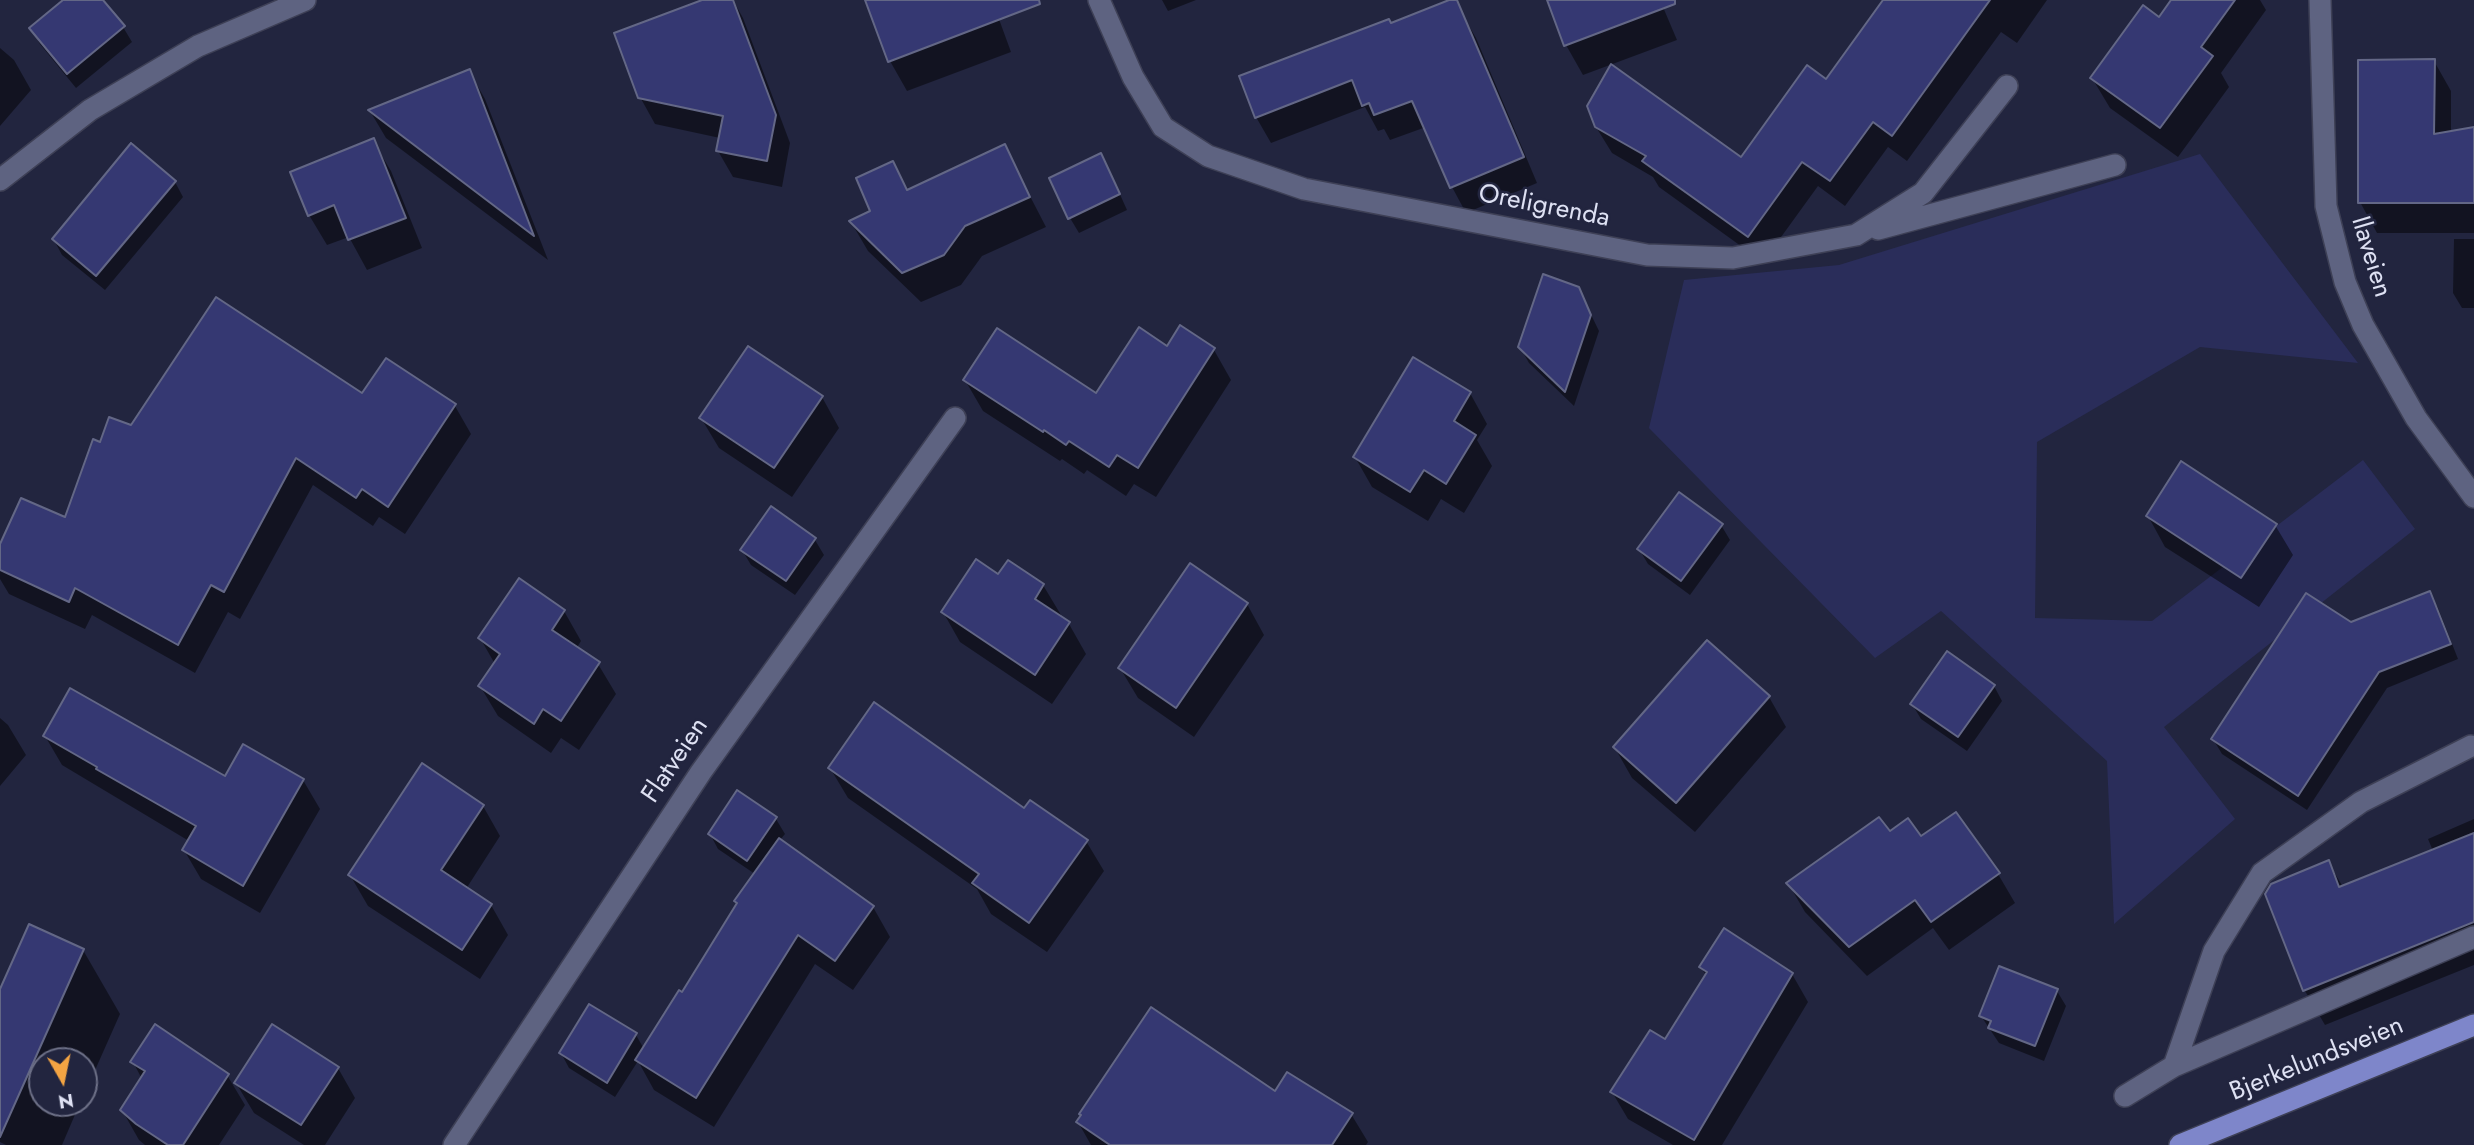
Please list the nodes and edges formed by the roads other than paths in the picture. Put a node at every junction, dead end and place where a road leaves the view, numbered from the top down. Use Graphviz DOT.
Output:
graph roads {
  1 [pos="305,0"];
  2 [pos="1099,0"];
  3 [pos="2320,0"];
  4 [pos="2007,86"];
  5 [pos="2115,165"];
  6 [pos="0,180"];
  7 [pos="1856,235"];
  8 [pos="955,418"];
  9 [pos="2474,497"];
  10 [pos="2471,746"];
  11 [pos="2474,937"];
  12 [pos="2474,1025"];
  13 [pos="2175,1066"];
  14 [pos="2125,1096"];
  15 [pos="454,1145"];
  16 [pos="2180,1145"];
  1 -- 6 [label="street"];
  2 -- 7 [label="street, Oreligrenda"];
  3 -- 9 [label="street, Ilaveien"];
  4 -- 7 [label="street, Oreligrenda"];
  5 -- 7 [label="street"];
  8 -- 15 [label="street, Flatveien"];
  10 -- 13 [label="street"];
  11 -- 13 [label="street"];
  12 -- 16 [label="main road, Bjerkelundsveien"];
  13 -- 14 [label="street"];
}
